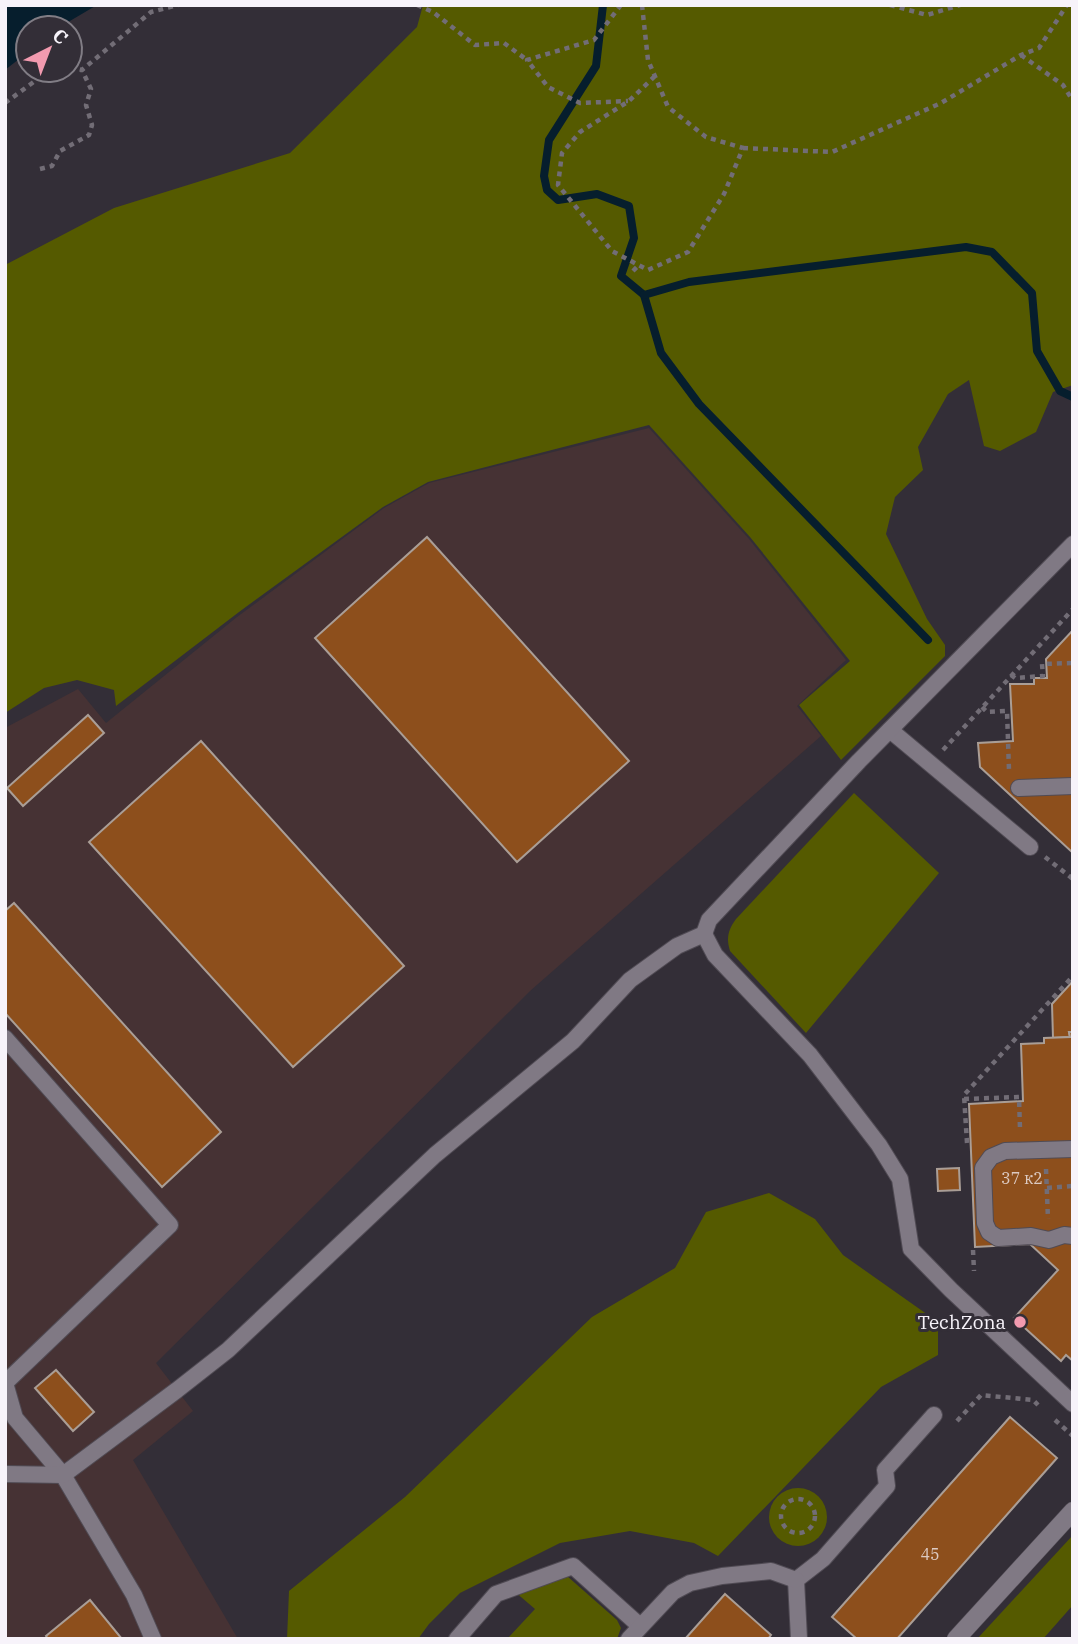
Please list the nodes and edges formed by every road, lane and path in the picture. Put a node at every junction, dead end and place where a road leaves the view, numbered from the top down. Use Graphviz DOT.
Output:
graph roads {
  1 [pos="178,5"];
  2 [pos="417,5"];
  3 [pos="621,5"];
  4 [pos="642,5"];
  5 [pos="890,5"];
  6 [pos="960,5"];
  7 [pos="1068,5"];
  8 [pos="1021,55"];
  9 [pos="527,60"];
  10 [pos="84,68"];
  11 [pos="84,74"];
  12 [pos="655,76"];
  13 [pos="31,84"];
  14 [pos="629,101"];
  15 [pos="1073,101"];
  16 [pos="5,103"];
  17 [pos="743,148"];
  18 [pos="40,169"];
  19 [pos="639,265"];
  20 [pos="633,271"];
  21 [pos="1070,551"];
  22 [pos="1073,609"];
  23 [pos="1073,663"];
  24 [pos="1011,675"];
  25 [pos="982,707"];
  26 [pos="890,730"];
  27 [pos="1009,741"];
  28 [pos="930,763"];
  29 [pos="1073,786"];
  30 [pos="1019,788"];
  31 [pos="1030,847"];
  32 [pos="1073,879"];
  33 [pos="704,934"];
  34 [pos="1073,976"];
  35 [pos="5,1038"];
  36 [pos="964,1099"];
  37 [pos="967,1143"];
  38 [pos="1073,1149"];
  39 [pos="1021,1151"];
  40 [pos="1073,1186"];
  41 [pos="1046,1188"];
  42 [pos="1073,1236"];
  43 [pos="1049,1240"];
  44 [pos="973,1250"];
  45 [pos="974,1271"];
  46 [pos="1073,1404"];
  47 [pos="1043,1409"];
  48 [pos="934,1415"];
  49 [pos="1053,1418"];
  50 [pos="957,1421"];
  51 [pos="1073,1436"];
  52 [pos="5,1474"];
  53 [pos="63,1475"];
  54 [pos="815,1510"];
  55 [pos="1073,1511"];
  56 [pos="796,1580"];
  57 [pos="635,1633"];
  58 [pos="153,1639"];
  59 [pos="457,1639"];
  60 [pos="799,1639"];
  61 [pos="956,1639"];
  1 -- 10 [label="path"];
  2 -- 9 [label="path"];
  3 -- 9 [label="path"];
  4 -- 12 [label="path"];
  5 -- 6 [label="path"];
  7 -- 8 [label="path"];
  8 -- 15 [label="path"];
  8 -- 17 [label="path"];
  9 -- 14 [label="path"];
  11 -- 18 [label="path"];
  12 -- 14 [label="path"];
  12 -- 17 [label="path"];
  13 -- 16 [label="path"];
  14 -- 19 [label="path"];
  17 -- 19 [label="path"];
  19 -- 20 [label="path"];
  21 -- 26 [label="lane"];
  22 -- 24 [label="path"];
  23 -- 24 [label="path"];
  24 -- 25 [label="path"];
  25 -- 27 [label="path"];
  25 -- 28 [label="path"];
  26 -- 28 [label="lane"];
  26 -- 33 [label="lane"];
  28 -- 31 [label="lane"];
  29 -- 30 [label="lane"];
  31 -- 32 [label="path"];
  33 -- 46 [label="lane"];
  33 -- 53 [label="lane"];
  34 -- 36 [label="path"];
  35 -- 53 [label="lane"];
  36 -- 37 [label="path"];
  36 -- 39 [label="path"];
  38 -- 39 [label="lane"];
  39 -- 41 [label="path"];
  39 -- 43 [label="lane"];
  40 -- 41 [label="path"];
  41 -- 43 [label="path"];
  42 -- 43 [label="lane"];
  44 -- 45 [label="path"];
  47 -- 50 [label="path"];
  48 -- 56 [label="lane"];
  49 -- 51 [label="path"];
  52 -- 53 [label="lane"];
  53 -- 58 [label="lane"];
  54 -- 54 [label="path"];
  55 -- 61 [label="street"];
  56 -- 57 [label="lane"];
  56 -- 60 [label="lane"];
  57 -- 59 [label="lane"];
}
